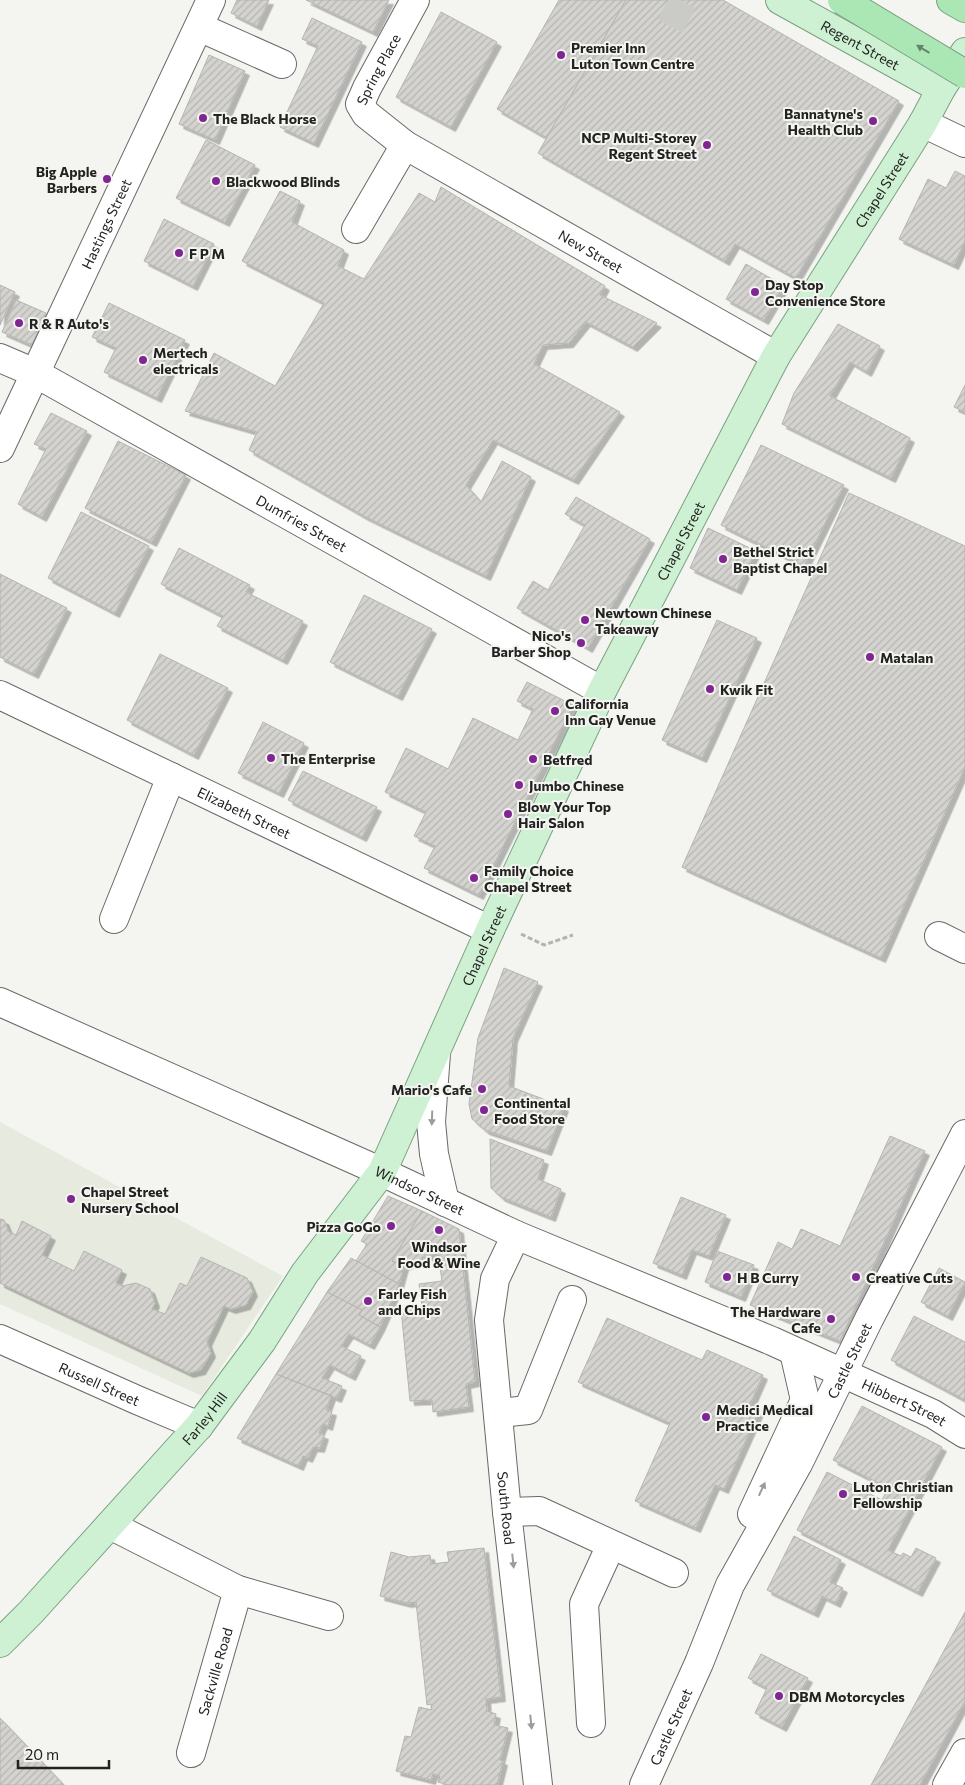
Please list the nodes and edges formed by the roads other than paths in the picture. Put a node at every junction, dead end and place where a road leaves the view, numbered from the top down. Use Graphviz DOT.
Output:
graph roads {
  1 [pos="211,0"];
  2 [pos="415,0"];
  3 [pos="780,0"];
  4 [pos="842,0"];
  5 [pos="951,0"];
  6 [pos="965,8"];
  7 [pos="199,27"];
  8 [pos="965,52"];
  9 [pos="282,64"];
  10 [pos="965,74"];
  11 [pos="941,89"];
  12 [pos="923,123"];
  13 [pos="965,143"];
  14 [pos="405,145"];
  15 [pos="356,229"];
  16 [pos="776,356"];
  17 [pos="0,358"];
  18 [pos="35,373"];
  19 [pos="0,448"];
  20 [pos="602,691"];
  21 [pos="0,695"];
  22 [pos="171,778"];
  23 [pos="114,919"];
  24 [pos="493,926"];
  25 [pos="939,936"];
  26 [pos="965,949"];
  27 [pos="0,1002"];
  28 [pos="436,1052"];
  29 [pos="965,1134"];
  30 [pos="382,1172"];
  31 [pos="445,1202"];
  32 [pos="516,1235"];
  33 [pos="572,1300"];
  34 [pos="0,1339"];
  35 [pos="794,1352"];
  36 [pos="842,1374"];
  37 [pos="499,1413"];
  38 [pos="199,1426"];
  39 [pos="965,1434"];
  40 [pos="507,1512"];
  41 [pos="110,1525"];
  42 [pos="611,1545"];
  43 [pos="674,1573"];
  44 [pos="730,1585"];
  45 [pos="238,1590"];
  46 [pos="329,1616"];
  47 [pos="0,1643"];
  48 [pos="591,1723"];
  49 [pos="191,1753"];
  50 [pos="965,1753"];
  51 [pos="650,1781"];
  52 [pos="538,1785"];
  53 [pos="947,1785"];
  1 -- 7 [label="street, Hastings Street"];
  2 -- 14 [label="street, Spring Place"];
  3 -- 11 [label="main road, Regent Street"];
  10 -- 4 [label="highway, one-way, bridge"];
  5 -- 6 [label="highway"];
  7 -- 9 [label="street"];
  7 -- 18 [label="street, Hastings Street"];
  8 -- 11 [label="main road, Chapel Street"];
  11 -- 12 [label="main road, Chapel Street"];
  12 -- 13 [label="street"];
  12 -- 16 [label="main road, Chapel Street"];
  14 -- 15 [label="street"];
  14 -- 16 [label="street, New Street"];
  16 -- 20 [label="main road, Chapel Street"];
  17 -- 18 [label="street, Dumfries Street"];
  18 -- 19 [label="street, Hastings Street"];
  18 -- 20 [label="street, Dumfries Street"];
  20 -- 24 [label="main road, Chapel Street"];
  21 -- 22 [label="street, Elizabeth Street"];
  22 -- 23 [label="street"];
  22 -- 24 [label="street, Elizabeth Street"];
  24 -- 28 [label="main road, Chapel Street"];
  25 -- 26 [label="street"];
  27 -- 30 [label="street, Windsor Street"];
  28 -- 30 [label="main road, Chapel Street"];
  28 -- 31 [label="street, Chapel Street, one-way"];
  29 -- 36 [label="street, Castle Street"];
  30 -- 31 [label="street, Windsor Street"];
  30 -- 38 [label="main road, Farley Hill"];
  31 -- 32 [label="street, Windsor Street"];
  32 -- 35 [label="street, Windsor Street"];
  32 -- 37 [label="street, South Road"];
  33 -- 37 [label="street"];
  34 -- 38 [label="street, Russell Street"];
  35 -- 36 [label="street, Windsor Street"];
  44 -- 35 [label="street, Castle Street, one-way"];
  36 -- 39 [label="street, Hibbert Street"];
  36 -- 44 [label="street, Castle Street"];
  37 -- 40 [label="street, South Road"];
  38 -- 41 [label="main road, Farley Hill"];
  40 -- 42 [label="street"];
  40 -- 52 [label="street, South Road, one-way"];
  41 -- 45 [label="street"];
  41 -- 47 [label="main road, Farley Hill"];
  42 -- 43 [label="street"];
  42 -- 48 [label="street"];
  44 -- 51 [label="street, Castle Street"];
  45 -- 46 [label="street"];
  45 -- 49 [label="street, Sackville Road"];
  50 -- 53 [label="street"];
}
